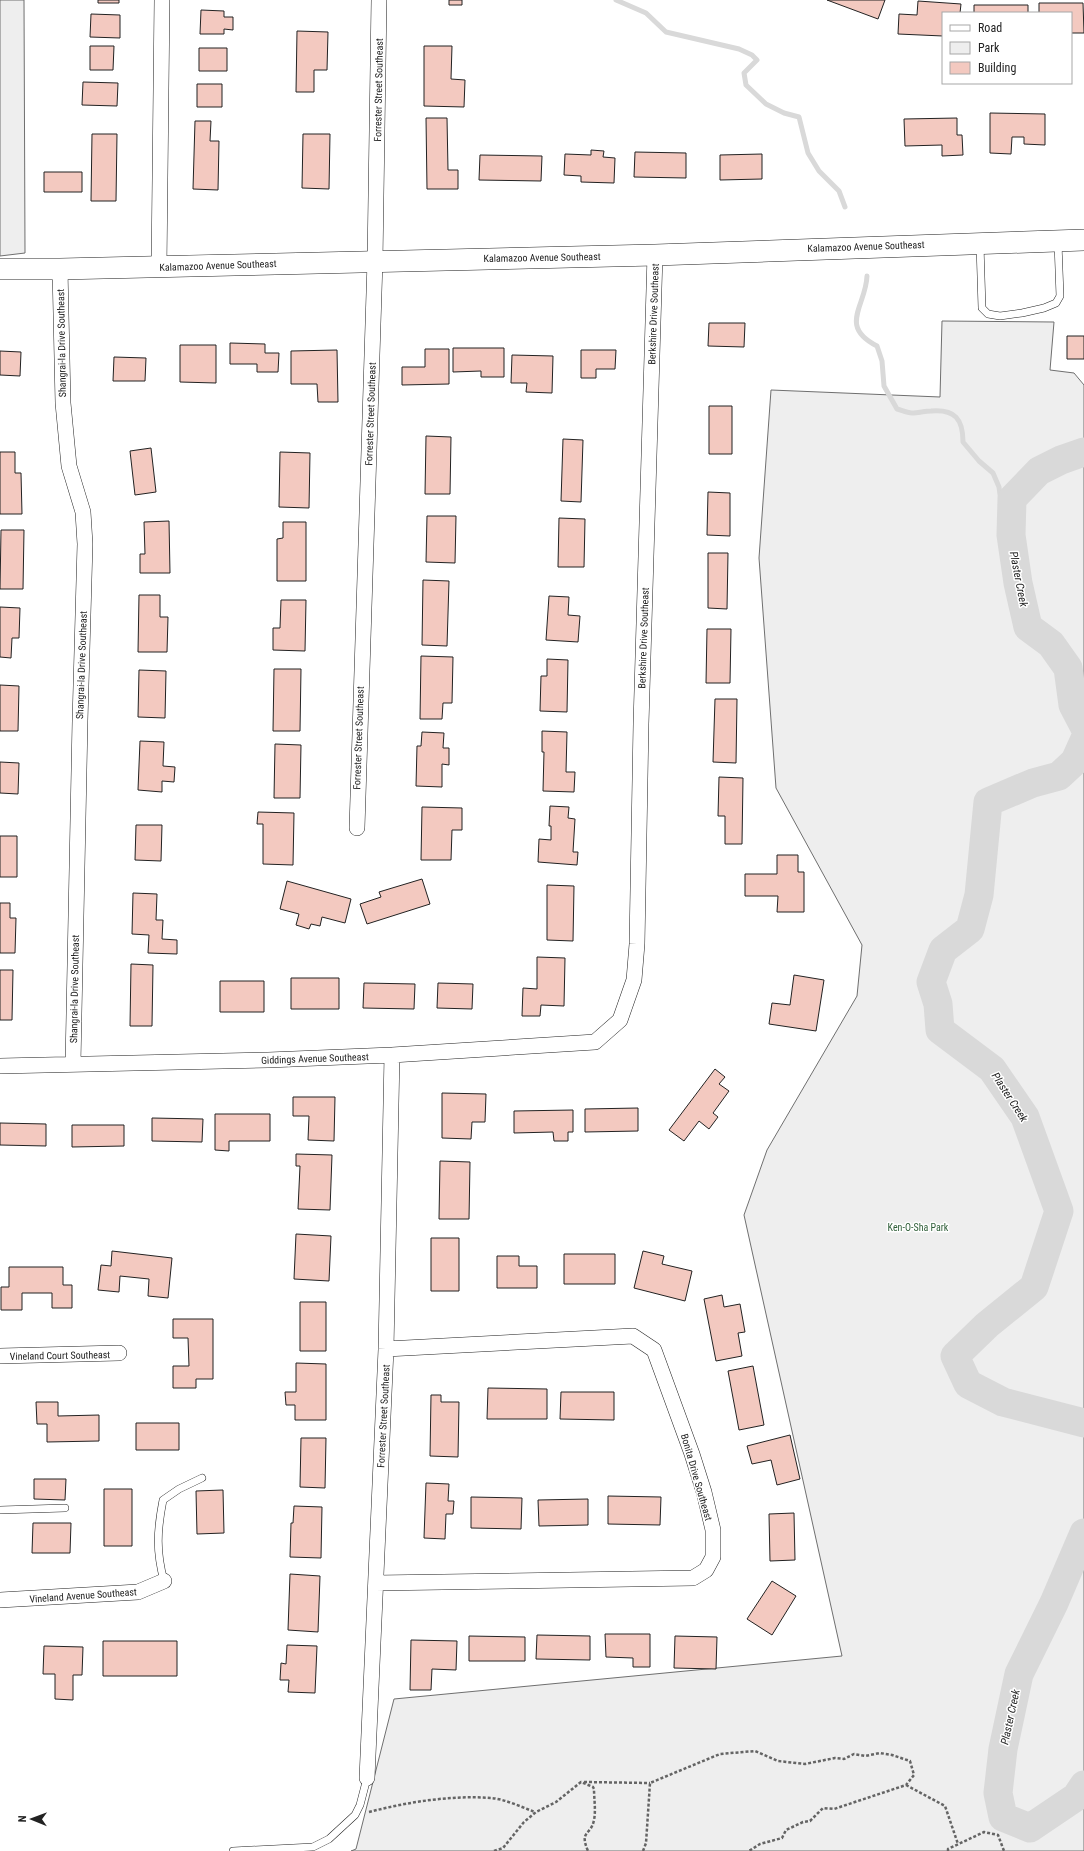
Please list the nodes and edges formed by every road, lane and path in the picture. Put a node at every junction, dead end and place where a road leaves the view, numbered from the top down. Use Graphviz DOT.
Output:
graph roads {
  1 [pos="162,0"];
  2 [pos="379,0"];
  3 [pos="1058,240"];
  4 [pos="1084,240"];
  5 [pos="979,243"];
  6 [pos="655,255"];
  7 [pos="375,260"];
  8 [pos="159,267"];
  9 [pos="0,269"];
  10 [pos="60,269"];
  11 [pos="357,828"];
  12 [pos="620,1020"];
  13 [pos="392,1055"];
  14 [pos="73,1063"];
  15 [pos="0,1066"];
  16 [pos="386,1349"];
  17 [pos="119,1353"];
  18 [pos="0,1356"];
  19 [pos="202,1478"];
  20 [pos="65,1508"];
  21 [pos="0,1510"];
  22 [pos="164,1581"];
  23 [pos="376,1583"];
  24 [pos="0,1600"];
  25 [pos="367,1778"];
  26 [pos="581,1782"];
  27 [pos="650,1783"];
  28 [pos="906,1784"];
  29 [pos="536,1812"];
  30 [pos="355,1815"];
  31 [pos="958,1844"];
  32 [pos="233,1851"];
  33 [pos="494,1851"];
  34 [pos="588,1851"];
  35 [pos="643,1851"];
  36 [pos="749,1851"];
  37 [pos="948,1851"];
  38 [pos="1004,1851"];
  1 -- 8 [label="street"];
  2 -- 7 [label="street, Forrester Street Southeast"];
  3 -- 4 [label="main road, Kalamazoo Avenue Southeast"];
  3 -- 5 [label="main road, Kalamazoo Avenue Southeast"];
  3 -- 5 [label="lane"];
  5 -- 6 [label="main road, Kalamazoo Avenue Southeast"];
  6 -- 7 [label="main road, Kalamazoo Avenue Southeast"];
  6 -- 12 [label="street, Berkshire Drive Southeast"];
  7 -- 8 [label="main road, Kalamazoo Avenue Southeast"];
  7 -- 11 [label="street, Forrester Street Southeast"];
  8 -- 10 [label="main road, Kalamazoo Avenue Southeast"];
  9 -- 10 [label="main road, Kalamazoo Avenue Southeast"];
  10 -- 14 [label="street, Shangrai-la Drive Southeast"];
  12 -- 13 [label="street, Giddings Avenue Southeast"];
  13 -- 14 [label="street, Giddings Avenue Southeast"];
  13 -- 16 [label="street, Forrester Street Southeast"];
  14 -- 15 [label="street, Giddings Avenue Southeast"];
  16 -- 23 [label="street, Forrester Street Southeast"];
  16 -- 23 [label="street, Bonita Drive Southeast"];
  17 -- 18 [label="street, Vineland Court Southeast"];
  19 -- 22 [label="lane"];
  20 -- 21 [label="lane"];
  22 -- 24 [label="street, Vineland Avenue Southeast"];
  23 -- 25 [label="street, Forrester Street Southeast"];
  25 -- 30 [label="lane"];
  26 -- 27 [label="path"];
  26 -- 29 [label="path"];
  26 -- 34 [label="path"];
  27 -- 28 [label="path"];
  27 -- 35 [label="path"];
  28 -- 31 [label="path"];
  28 -- 36 [label="path"];
  29 -- 30 [label="path"];
  29 -- 33 [label="path"];
  30 -- 32 [label="lane"];
  31 -- 37 [label="path"];
  31 -- 38 [label="path"];
}
